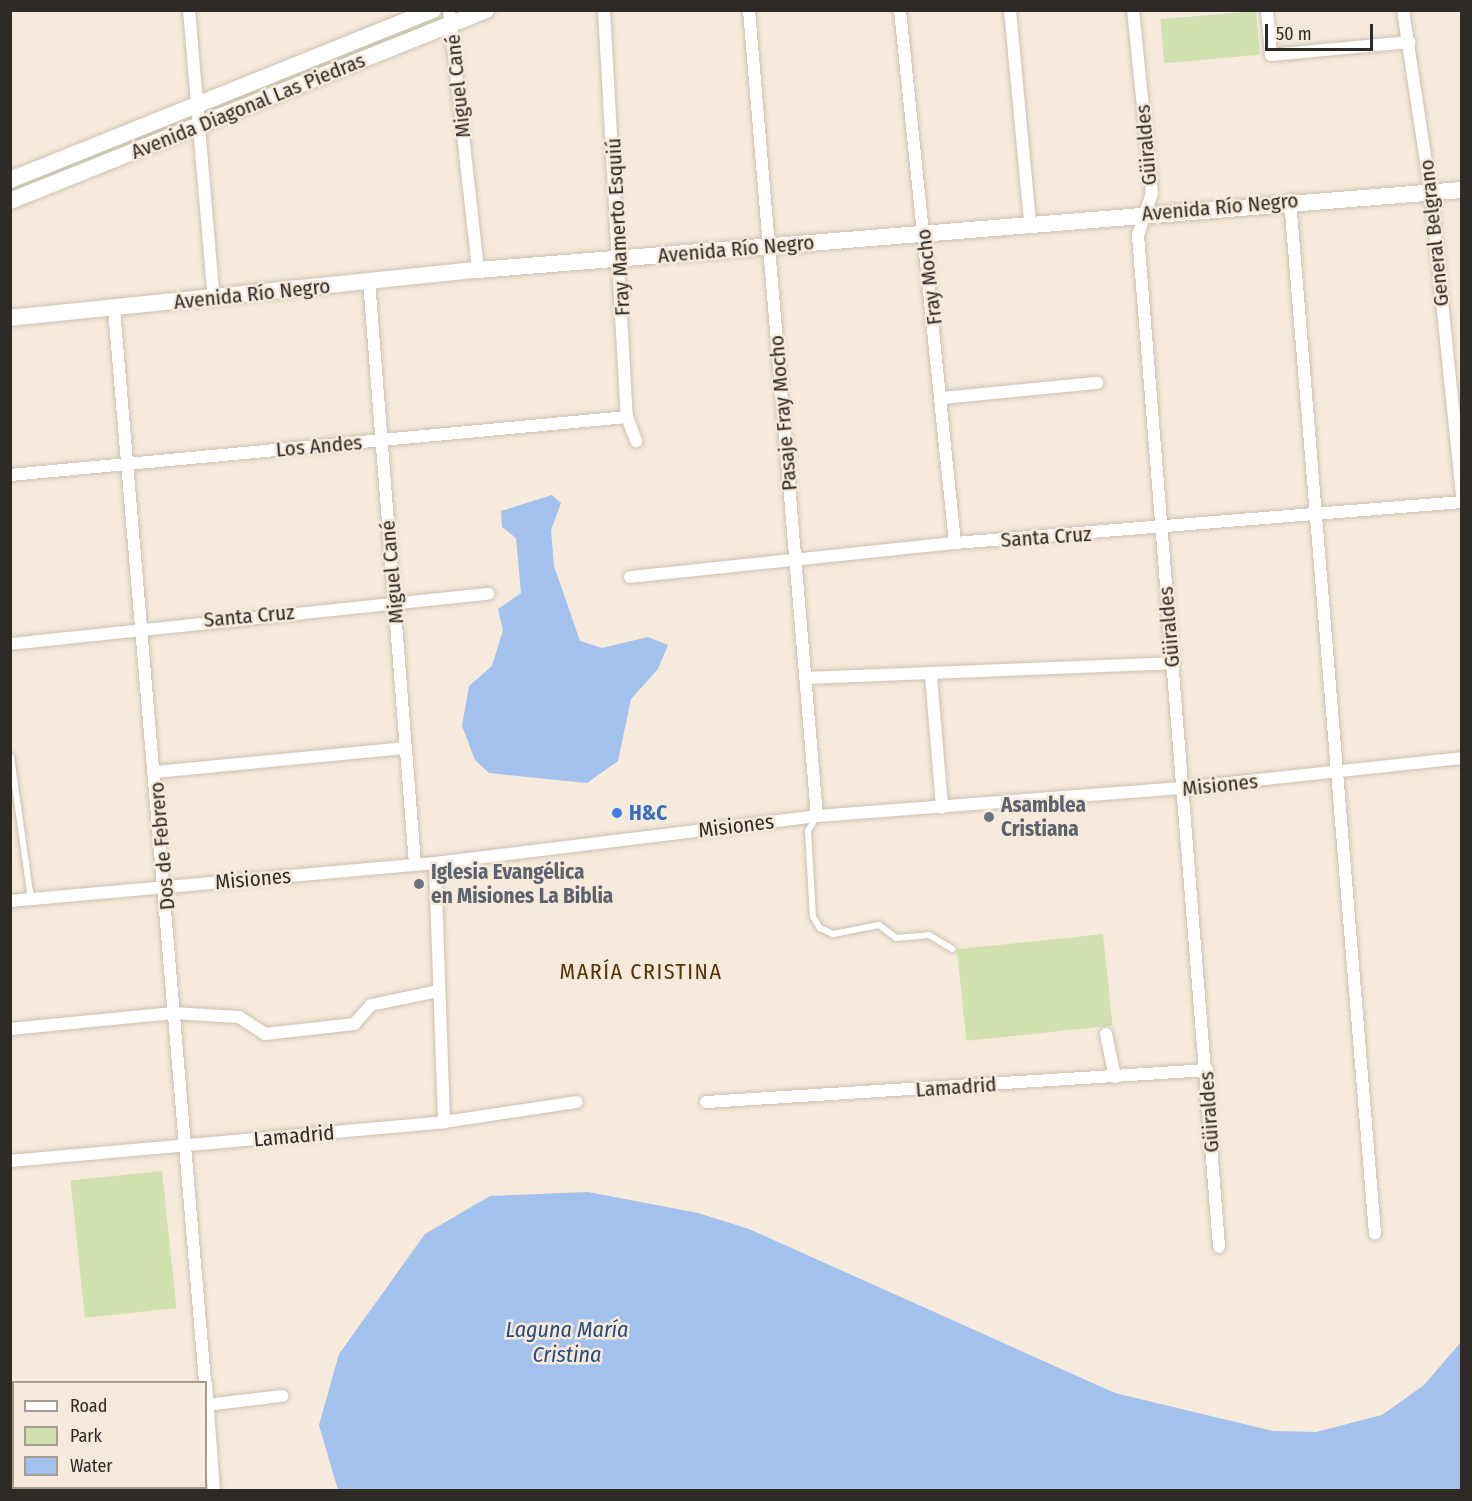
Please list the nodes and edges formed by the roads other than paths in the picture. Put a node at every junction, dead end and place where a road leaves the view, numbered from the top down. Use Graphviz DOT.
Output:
graph roads {
  1 [pos="189,10"];
  2 [pos="433,10"];
  3 [pos="486,10"];
  4 [pos="604,10"];
  5 [pos="749,10"];
  6 [pos="900,10"];
  7 [pos="1010,10"];
  8 [pos="1133,10"];
  9 [pos="1267,10"];
  10 [pos="1403,10"];
  11 [pos="450,18"];
  12 [pos="1409,42"];
  13 [pos="195,105"];
  14 [pos="198,125"];
  15 [pos="10,180"];
  16 [pos="1461,190"];
  17 [pos="1431,195"];
  18 [pos="1290,200"];
  19 [pos="10,201"];
  20 [pos="1145,213"];
  21 [pos="1030,221"];
  22 [pos="924,234"];
  23 [pos="768,245"];
  24 [pos="622,258"];
  25 [pos="478,270"];
  26 [pos="369,281"];
  27 [pos="214,300"];
  28 [pos="114,309"];
  29 [pos="10,318"];
  30 [pos="1097,383"];
  31 [pos="943,398"];
  32 [pos="627,417"];
  33 [pos="380,440"];
  34 [pos="636,441"];
  35 [pos="128,463"];
  36 [pos="10,475"];
  37 [pos="1461,493"];
  38 [pos="1461,502"];
  39 [pos="1313,516"];
  40 [pos="1161,528"];
  41 [pos="955,543"];
  42 [pos="796,562"];
  43 [pos="630,577"];
  44 [pos="488,594"];
  45 [pos="394,603"];
  46 [pos="142,627"];
  47 [pos="10,644"];
  48 [pos="1172,663"];
  49 [pos="931,676"];
  50 [pos="806,678"];
  51 [pos="406,748"];
  52 [pos="11,757"];
  53 [pos="1461,758"];
  54 [pos="156,772"];
  55 [pos="1341,772"];
  56 [pos="1182,789"];
  57 [pos="942,808"];
  58 [pos="817,816"];
  59 [pos="435,863"];
  60 [pos="415,864"];
  61 [pos="167,887"];
  62 [pos="31,900"];
  63 [pos="10,901"];
  64 [pos="952,949"];
  65 [pos="438,991"];
  66 [pos="173,1013"];
  67 [pos="10,1029"];
  68 [pos="1106,1034"];
  69 [pos="1207,1070"];
  70 [pos="1115,1077"];
  71 [pos="577,1102"];
  72 [pos="706,1102"];
  73 [pos="444,1122"];
  74 [pos="189,1146"];
  75 [pos="10,1161"];
  76 [pos="1375,1234"];
  77 [pos="1219,1246"];
  78 [pos="205,1381"];
  79 [pos="282,1396"];
  80 [pos="207,1405"];
  81 [pos="207,1416"];
  82 [pos="214,1491"];
  1 -- 13 [label="street"];
  2 -- 13 [label="street, Avenida Diagonal Las Piedras"];
  3 -- 11 [label="street, Avenida Diagonal Las Piedras"];
  4 -- 24 [label="street, Fray Mamerto Esquiú"];
  5 -- 23 [label="street, Pasaje Fray Mocho"];
  6 -- 22 [label="street, Fray Mocho"];
  7 -- 21 [label="street"];
  8 -- 20 [label="street, Güiraldes"];
  9 -- 12 [label="street"];
  10 -- 12 [label="street, General Belgrano"];
  11 -- 14 [label="street, Avenida Diagonal Las Piedras"];
  11 -- 25 [label="street, Miguel Cané"];
  12 -- 17 [label="street, General Belgrano"];
  13 -- 14 [label="street"];
  13 -- 15 [label="street, Avenida Diagonal Las Piedras"];
  14 -- 19 [label="street, Avenida Diagonal Las Piedras"];
  14 -- 27 [label="street"];
  16 -- 17 [label="street, Avenida Río Negro"];
  17 -- 18 [label="street, Avenida Río Negro"];
  17 -- 37 [label="street, General Belgrano"];
  18 -- 20 [label="street, Avenida Río Negro"];
  18 -- 39 [label="street"];
  20 -- 21 [label="street, Avenida Río Negro"];
  20 -- 40 [label="street, Güiraldes"];
  21 -- 22 [label="street, Avenida Río Negro"];
  22 -- 23 [label="street, Avenida Río Negro"];
  22 -- 31 [label="street, Fray Mocho"];
  23 -- 24 [label="street, Avenida Río Negro"];
  23 -- 42 [label="street, Pasaje Fray Mocho"];
  24 -- 25 [label="street, Avenida Río Negro"];
  24 -- 32 [label="street, Fray Mamerto Esquiú"];
  25 -- 26 [label="street, Avenida Río Negro"];
  26 -- 27 [label="street, Avenida Río Negro"];
  26 -- 33 [label="street, Miguel Cané"];
  27 -- 28 [label="street, Avenida Río Negro"];
  28 -- 29 [label="street, Avenida Río Negro"];
  28 -- 35 [label="street, Dos de Febrero"];
  30 -- 31 [label="street"];
  31 -- 41 [label="street, Fray Mocho"];
  32 -- 33 [label="street, Los Andes"];
  32 -- 34 [label="street, Fray Mamerto Esquiú"];
  33 -- 35 [label="street, Los Andes"];
  33 -- 45 [label="street, Miguel Cané"];
  35 -- 36 [label="street, Los Andes"];
  35 -- 46 [label="street, Dos de Febrero"];
  38 -- 39 [label="street, Santa Cruz"];
  39 -- 40 [label="street, Santa Cruz"];
  39 -- 55 [label="street"];
  40 -- 41 [label="street, Santa Cruz"];
  40 -- 48 [label="street, Güiraldes"];
  41 -- 42 [label="street, Santa Cruz"];
  42 -- 43 [label="street, Santa Cruz"];
  42 -- 50 [label="street, Pasaje Fray Mocho"];
  44 -- 45 [label="street, Santa Cruz"];
  45 -- 46 [label="street, Santa Cruz"];
  45 -- 51 [label="street, Miguel Cané"];
  46 -- 47 [label="street, Santa Cruz"];
  46 -- 54 [label="street, Dos de Febrero"];
  48 -- 49 [label="street"];
  48 -- 56 [label="street, Güiraldes"];
  49 -- 50 [label="street"];
  49 -- 57 [label="street"];
  50 -- 58 [label="street, Pasaje Fray Mocho"];
  51 -- 54 [label="street"];
  51 -- 60 [label="street, Miguel Cané"];
  52 -- 62 [label="lane"];
  53 -- 55 [label="street, Misiones"];
  54 -- 61 [label="street, Dos de Febrero"];
  55 -- 56 [label="street, Misiones"];
  55 -- 76 [label="street"];
  56 -- 57 [label="street, Misiones"];
  56 -- 69 [label="street, Güiraldes"];
  57 -- 58 [label="street, Misiones"];
  58 -- 59 [label="street, Misiones"];
  58 -- 64 [label="lane"];
  59 -- 60 [label="street, Misiones"];
  59 -- 65 [label="street"];
  60 -- 61 [label="street, Misiones"];
  61 -- 62 [label="street, Misiones"];
  61 -- 66 [label="street, Dos de Febrero"];
  62 -- 63 [label="street, Misiones"];
  65 -- 66 [label="street"];
  65 -- 73 [label="street"];
  66 -- 67 [label="street"];
  66 -- 74 [label="street, Dos de Febrero"];
  68 -- 70 [label="street"];
  69 -- 70 [label="street, Lamadrid"];
  69 -- 77 [label="street, Güiraldes"];
  70 -- 72 [label="street, Lamadrid"];
  71 -- 73 [label="street, Lamadrid"];
  73 -- 74 [label="street, Lamadrid"];
  74 -- 75 [label="street, Lamadrid"];
  74 -- 78 [label="street, Dos de Febrero"];
  79 -- 80 [label="street"];
  81 -- 82 [label="street, Dos de Febrero"];
}
